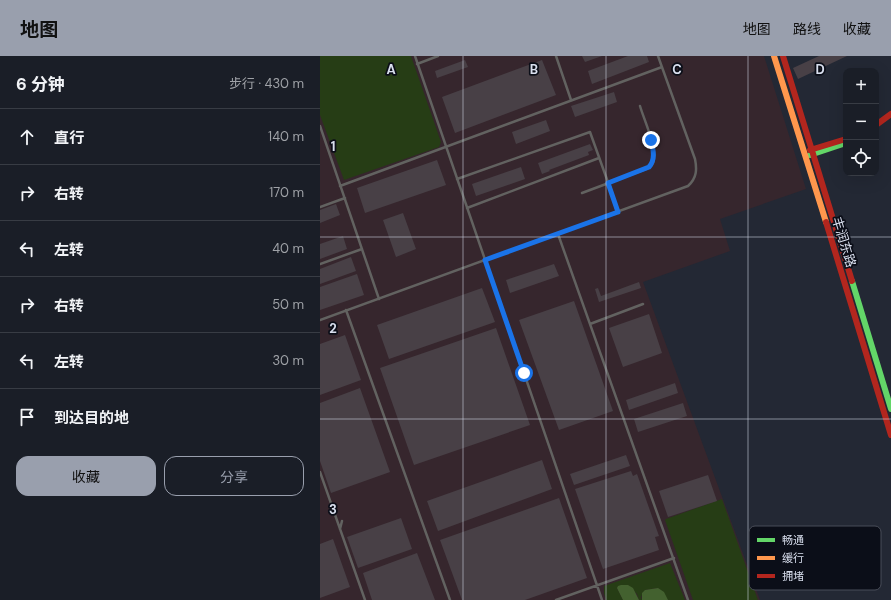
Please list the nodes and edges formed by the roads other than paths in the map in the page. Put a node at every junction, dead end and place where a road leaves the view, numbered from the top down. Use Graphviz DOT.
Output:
graph roads {
  1 [pos="415,56"];
  2 [pos="438,56"];
  3 [pos="556,56"];
  4 [pos="658,56"];
  5 [pos="774,56"];
  6 [pos="783,56"];
  7 [pos="417,64"];
  8 [pos="662,67"];
  9 [pos="571,100"];
  10 [pos="640,106"];
  11 [pos="891,114"];
  12 [pos="891,120"];
  13 [pos="879,123"];
  14 [pos="320,126"];
  15 [pos="879,127"];
  16 [pos="843,140"];
  17 [pos="843,144"];
  18 [pos="446,147"];
  19 [pos="813,152"];
  20 [pos="806,154"];
  21 [pos="599,158"];
  22 [pos="457,179"];
  23 [pos="608,183"];
  24 [pos="340,186"];
  25 [pos="582,193"];
  26 [pos="344,198"];
  27 [pos="320,207"];
  28 [pos="467,208"];
  29 [pos="618,212"];
  30 [pos="558,234"];
  31 [pos="362,249"];
  32 [pos="485,260"];
  33 [pos="320,264"];
  34 [pos="379,299"];
  35 [pos="643,304"];
  36 [pos="346,310"];
  37 [pos="320,320"];
  38 [pos="590,324"];
  39 [pos="891,408"];
  40 [pos="891,435"];
  41 [pos="320,472"];
  42 [pos="342,521"];
  43 [pos="340,529"];
  44 [pos="674,558"];
  45 [pos="597,586"];
  46 [pos="365,600"];
  47 [pos="450,600"];
  48 [pos="556,600"];
  49 [pos="602,600"];
  50 [pos="688,600"];
  1 -- 7 [label="lane"];
  2 -- 7 [label="lane"];
  3 -- 9 [label="lane"];
  4 -- 8 [label="lane"];
  5 -- 20 [label="street, 丰润东路"];
  6 -- 19 [label="street, 丰润东路"];
  7 -- 18 [label="lane"];
  8 -- 9 [label="lane"];
  8 -- 29 [label="lane"];
  9 -- 18 [label="lane"];
  10 -- 23 [label="lane"];
  11 -- 13 [label="street"];
  12 -- 15 [label="street"];
  14 -- 24 [label="lane"];
  16 -- 19 [label="street"];
  17 -- 19 [label="street"];
  18 -- 22 [label="lane"];
  18 -- 24 [label="lane"];
  19 -- 20 [label="street"];
  19 -- 39 [label="street, 丰润东路"];
  20 -- 40 [label="street, 丰润东路"];
  21 -- 22 [label="lane"];
  21 -- 23 [label="lane"];
  21 -- 28 [label="lane"];
  22 -- 28 [label="lane"];
  23 -- 25 [label="lane"];
  23 -- 29 [label="lane"];
  24 -- 26 [label="lane"];
  26 -- 27 [label="lane"];
  26 -- 31 [label="lane"];
  28 -- 32 [label="lane"];
  29 -- 30 [label="lane"];
  30 -- 32 [label="lane"];
  30 -- 38 [label="lane"];
  31 -- 33 [label="lane"];
  31 -- 34 [label="lane"];
  32 -- 34 [label="lane"];
  32 -- 45 [label="lane"];
  34 -- 36 [label="lane"];
  35 -- 38 [label="lane"];
  36 -- 37 [label="lane"];
  36 -- 47 [label="lane"];
  38 -- 44 [label="lane"];
  41 -- 43 [label="lane"];
  42 -- 43 [label="lane"];
  43 -- 46 [label="lane"];
  44 -- 45 [label="lane"];
  44 -- 50 [label="lane"];
  45 -- 48 [label="lane"];
  45 -- 49 [label="lane"];
}
